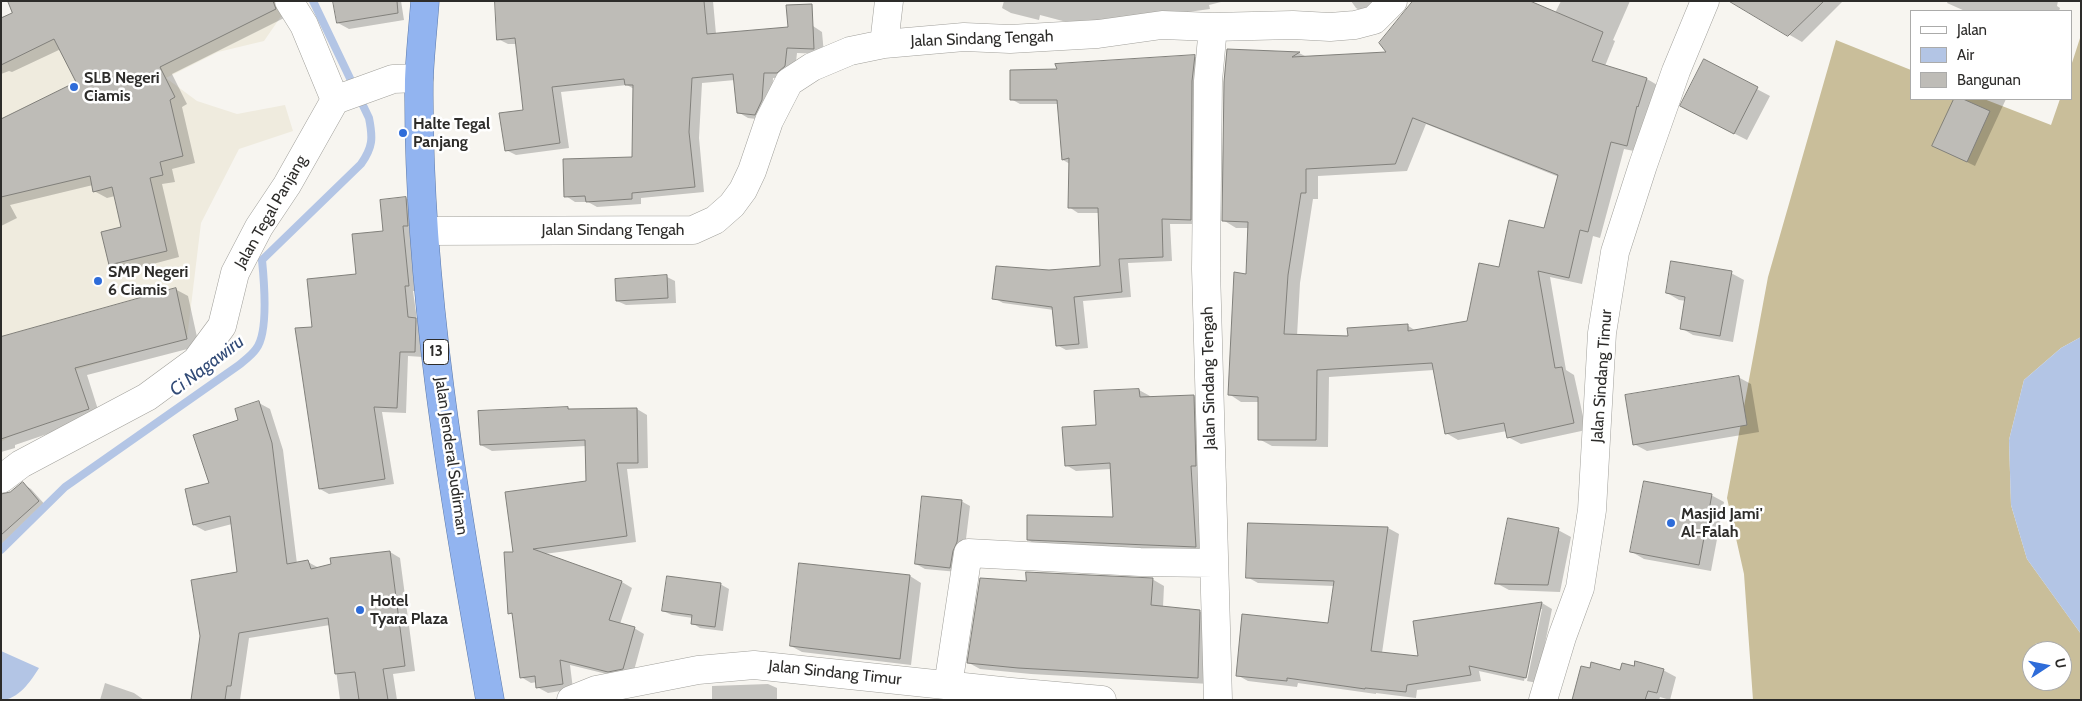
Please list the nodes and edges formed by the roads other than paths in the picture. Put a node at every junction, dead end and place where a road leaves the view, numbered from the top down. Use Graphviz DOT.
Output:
graph roads {
  1 [pos="289,1"];
  2 [pos="425,1"];
  3 [pos="889,1"];
  4 [pos="1392,1"];
  5 [pos="1705,1"];
  6 [pos="1213,27"];
  7 [pos="884,44"];
  8 [pos="406,78"];
  9 [pos="345,96"];
  10 [pos="425,231"];
  11 [pos="1,480"];
  12 [pos="1213,563"];
  13 [pos="948,686"];
  14 [pos="490,700"];
  15 [pos="571,700"];
  16 [pos="1102,700"];
  17 [pos="1218,700"];
  18 [pos="1543,700"];
  1 -- 9 [label="street"];
  2 -- 8 [label="highway, Jalan Jenderal Sudirman / 13"];
  3 -- 7 [label="street"];
  4 -- 6 [label="street, Jalan Sindang Tengah"];
  5 -- 18 [label="street, Jalan Sindang Timur"];
  6 -- 7 [label="street, Jalan Sindang Tengah"];
  6 -- 12 [label="street, Jalan Sindang Tengah"];
  7 -- 10 [label="street, Jalan Sindang Tengah"];
  8 -- 9 [label="street"];
  8 -- 10 [label="highway, Jalan Jenderal Sudirman / 13"];
  9 -- 11 [label="street, Jalan Tegal Panjang"];
  10 -- 14 [label="highway, Jalan Jenderal Sudirman / 13"];
  12 -- 13 [label="street"];
  12 -- 17 [label="street, Jalan Sindang Tengah"];
  13 -- 15 [label="street, Jalan Sindang Timur"];
  13 -- 16 [label="street, Jalan Sindang Timur"];
}
